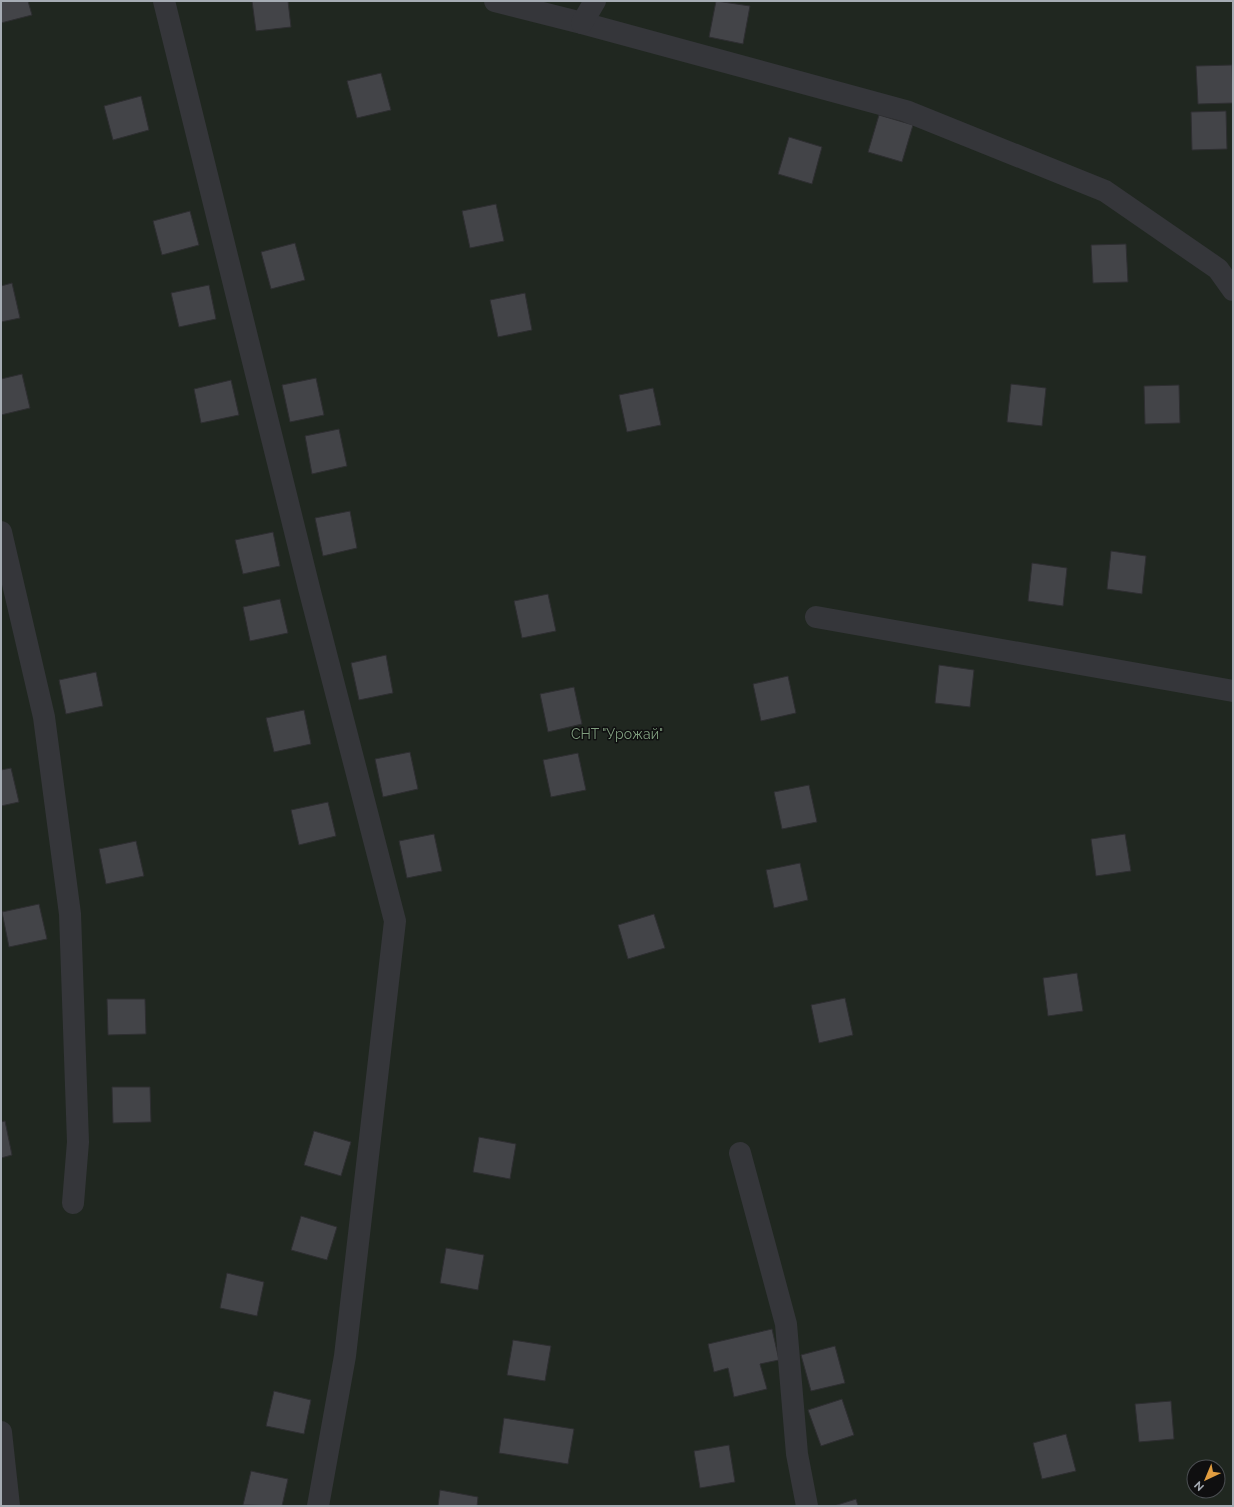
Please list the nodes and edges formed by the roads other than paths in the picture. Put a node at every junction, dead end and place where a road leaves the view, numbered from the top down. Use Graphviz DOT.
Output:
graph roads {
  1 [pos="164,1"];
  2 [pos="494,1"];
  3 [pos="595,1"];
  4 [pos="582,23"];
  5 [pos="1233,290"];
  6 [pos="1,532"];
  7 [pos="816,617"];
  8 [pos="1233,691"];
  9 [pos="740,1153"];
  10 [pos="73,1203"];
  11 [pos="1,1432"];
  12 [pos="9,1506"];
  13 [pos="318,1506"];
  14 [pos="808,1506"];
  1 -- 13 [label="street"];
  2 -- 4 [label="street"];
  3 -- 4 [label="street"];
  4 -- 5 [label="street"];
  6 -- 10 [label="street"];
  7 -- 8 [label="street"];
  9 -- 14 [label="street"];
  11 -- 12 [label="street"];
}
